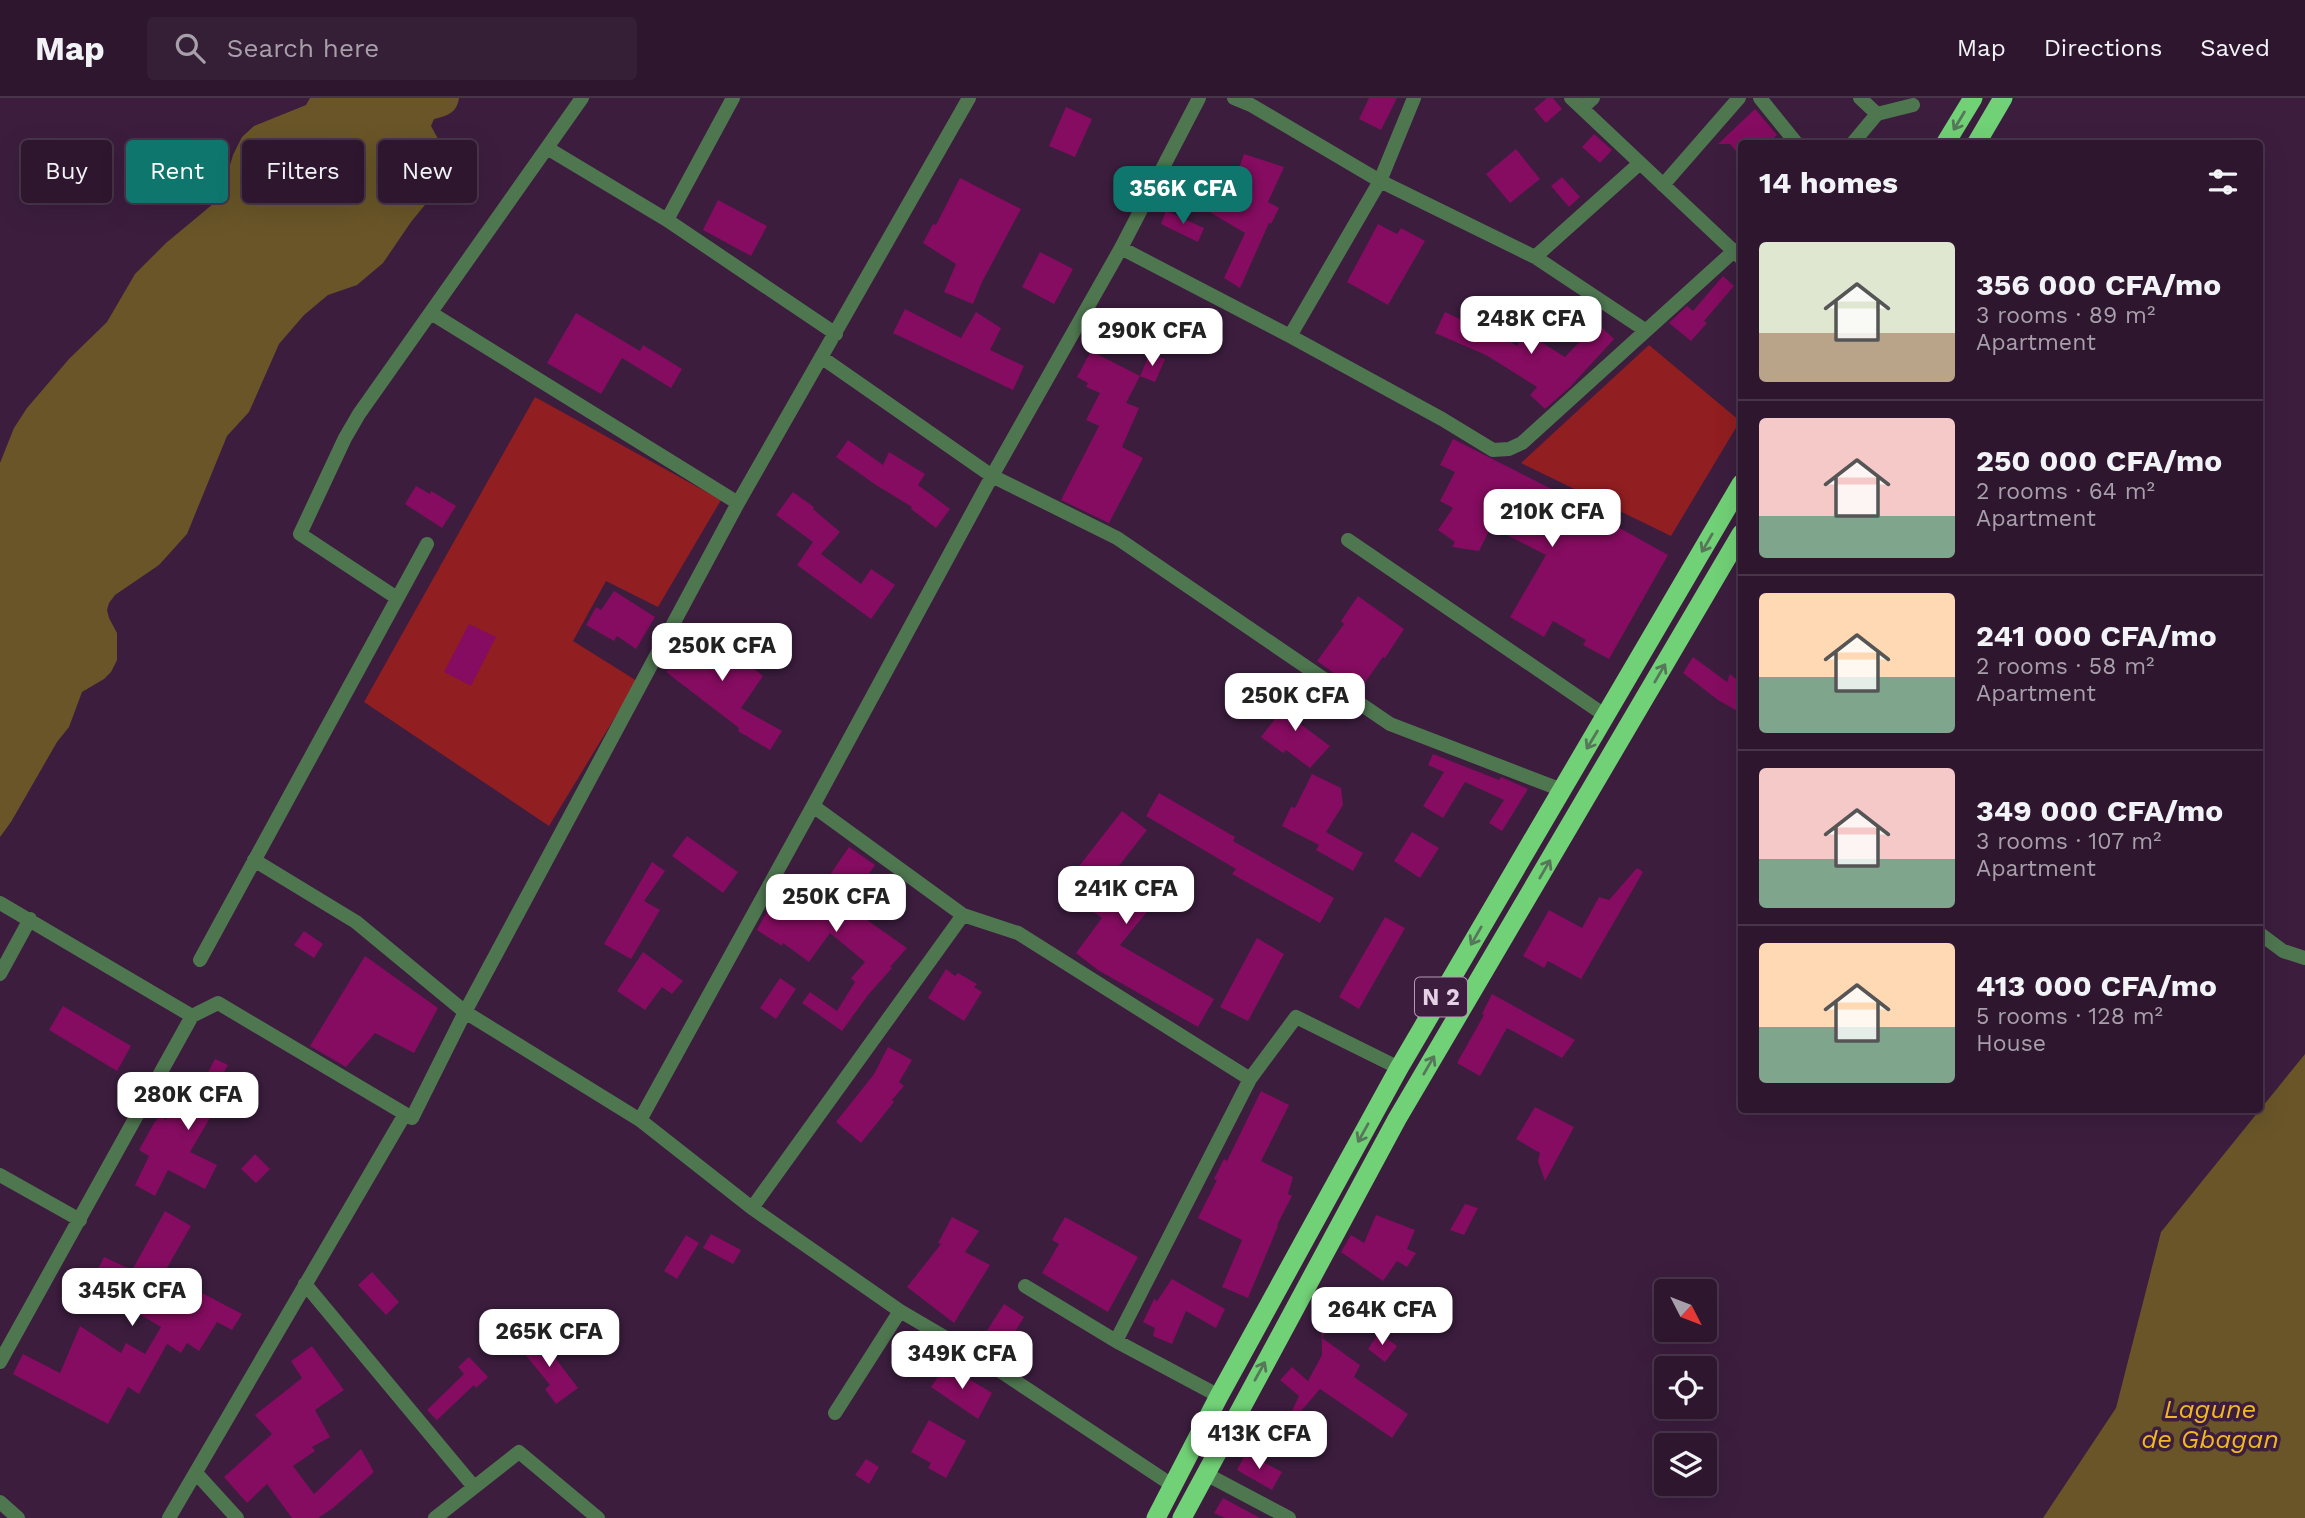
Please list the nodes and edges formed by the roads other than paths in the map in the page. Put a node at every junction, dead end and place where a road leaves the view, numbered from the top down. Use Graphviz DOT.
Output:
graph roads {
  1 [pos="582,98"];
  2 [pos="733,98"];
  3 [pos="969,98"];
  4 [pos="1199,98"];
  5 [pos="1234,98"];
  6 [pos="1414,98"];
  7 [pos="1739,98"];
  8 [pos="1760,98"];
  9 [pos="1860,98"];
  10 [pos="1973,98"];
  11 [pos="2003,98"];
  12 [pos="1255,101"];
  13 [pos="1582,101"];
  14 [pos="1913,105"];
  15 [pos="1877,114"];
  16 [pos="1794,140"];
  17 [pos="1855,140"];
  18 [pos="1947,140"];
  19 [pos="1978,140"];
  20 [pos="547,148"];
  21 [pos="1640,163"];
  22 [pos="1380,181"];
  23 [pos="1663,185"];
  24 [pos="667,220"];
  25 [pos="1121,248"];
  26 [pos="1738,254"];
  27 [pos="1535,257"];
  28 [pos="431,313"];
  29 [pos="1645,330"];
  30 [pos="836,334"];
  31 [pos="1290,336"];
  32 [pos="821,357"];
  33 [pos="992,476"];
  34 [pos="1738,489"];
  35 [pos="738,503"];
  36 [pos="1738,539"];
  37 [pos="1349,540"];
  38 [pos="427,544"];
  39 [pos="397,598"];
  40 [pos="1606,716"];
  41 [pos="1562,790"];
  42 [pos="813,806"];
  43 [pos="254,860"];
  44 [pos="0,903"];
  45 [pos="963,915"];
  46 [pos="30,919"];
  47 [pos="2263,936"];
  48 [pos="2305,958"];
  49 [pos="200,960"];
  50 [pos="0,975"];
  51 [pos="466,1012"];
  52 [pos="192,1016"];
  53 [pos="1399,1068"];
  54 [pos="1250,1079"];
  55 [pos="405,1114"];
  56 [pos="640,1120"];
  57 [pos="0,1175"];
  58 [pos="752,1208"];
  59 [pos="80,1220"];
  60 [pos="305,1284"];
  61 [pos="1025,1286"];
  62 [pos="900,1311"];
  63 [pos="1115,1341"];
  64 [pos="0,1362"];
  65 [pos="1219,1396"];
  66 [pos="835,1413"];
  67 [pos="196,1473"];
  68 [pos="1205,1473"];
  69 [pos="1172,1485"];
  70 [pos="474,1487"];
  71 [pos="0,1502"];
  72 [pos="18,1518"];
  73 [pos="169,1518"];
  74 [pos="237,1518"];
  75 [pos="435,1518"];
  76 [pos="598,1518"];
  77 [pos="1156,1518"];
  78 [pos="1182,1518"];
  79 [pos="1289,1518"];
  1 -- 20 [label="street"];
  2 -- 24 [label="street"];
  3 -- 30 [label="street"];
  4 -- 25 [label="street"];
  5 -- 12 [label="street"];
  6 -- 22 [label="street"];
  7 -- 23 [label="street"];
  8 -- 16 [label="street"];
  9 -- 15 [label="street"];
  10 -- 18 [label="highway, one-way"];
  11 -- 19 [label="highway"];
  12 -- 22 [label="street"];
  13 -- 21 [label="street"];
  14 -- 15 [label="street"];
  15 -- 17 [label="street"];
  20 -- 24 [label="street"];
  20 -- 28 [label="street"];
  21 -- 23 [label="street"];
  21 -- 27 [label="street"];
  22 -- 27 [label="street"];
  22 -- 31 [label="street"];
  23 -- 26 [label="street"];
  24 -- 30 [label="street"];
  25 -- 31 [label="street"];
  25 -- 33 [label="street"];
  26 -- 29 [label="street"];
  27 -- 29 [label="street"];
  28 -- 35 [label="street"];
  28 -- 39 [label="street"];
  29 -- 31 [label="street"];
  30 -- 32 [label="street"];
  32 -- 33 [label="street"];
  32 -- 35 [label="street"];
  33 -- 41 [label="street"];
  33 -- 42 [label="street"];
  34 -- 40 [label="highway, N 2, one-way"];
  35 -- 51 [label="street"];
  68 -- 36 [label="highway, N 2, one-way"];
  37 -- 40 [label="street"];
  38 -- 39 [label="street"];
  39 -- 43 [label="street"];
  40 -- 41 [label="highway, N 2, one-way"];
  41 -- 53 [label="highway, N 2, one-way"];
  42 -- 45 [label="street"];
  42 -- 56 [label="street"];
  43 -- 49 [label="street"];
  43 -- 51 [label="street"];
  44 -- 46 [label="street"];
  45 -- 54 [label="street"];
  45 -- 58 [label="street"];
  46 -- 50 [label="street"];
  46 -- 52 [label="street"];
  47 -- 48 [label="street"];
  51 -- 55 [label="street"];
  51 -- 56 [label="street"];
  52 -- 55 [label="street"];
  52 -- 59 [label="street"];
  53 -- 54 [label="street"];
  53 -- 65 [label="highway, N 2, one-way"];
  54 -- 63 [label="street"];
  55 -- 60 [label="street"];
  56 -- 58 [label="street"];
  57 -- 59 [label="street"];
  58 -- 62 [label="street"];
  59 -- 64 [label="street"];
  60 -- 67 [label="street"];
  60 -- 70 [label="street"];
  61 -- 63 [label="street"];
  62 -- 66 [label="street"];
  62 -- 69 [label="street"];
  63 -- 65 [label="street"];
  65 -- 69 [label="highway, N 2"];
  67 -- 73 [label="street"];
  67 -- 74 [label="street"];
  68 -- 78 [label="highway, N 2"];
  68 -- 79 [label="street"];
  69 -- 77 [label="highway, N 2"];
  70 -- 75 [label="street"];
  70 -- 76 [label="street"];
  71 -- 72 [label="street"];
}
